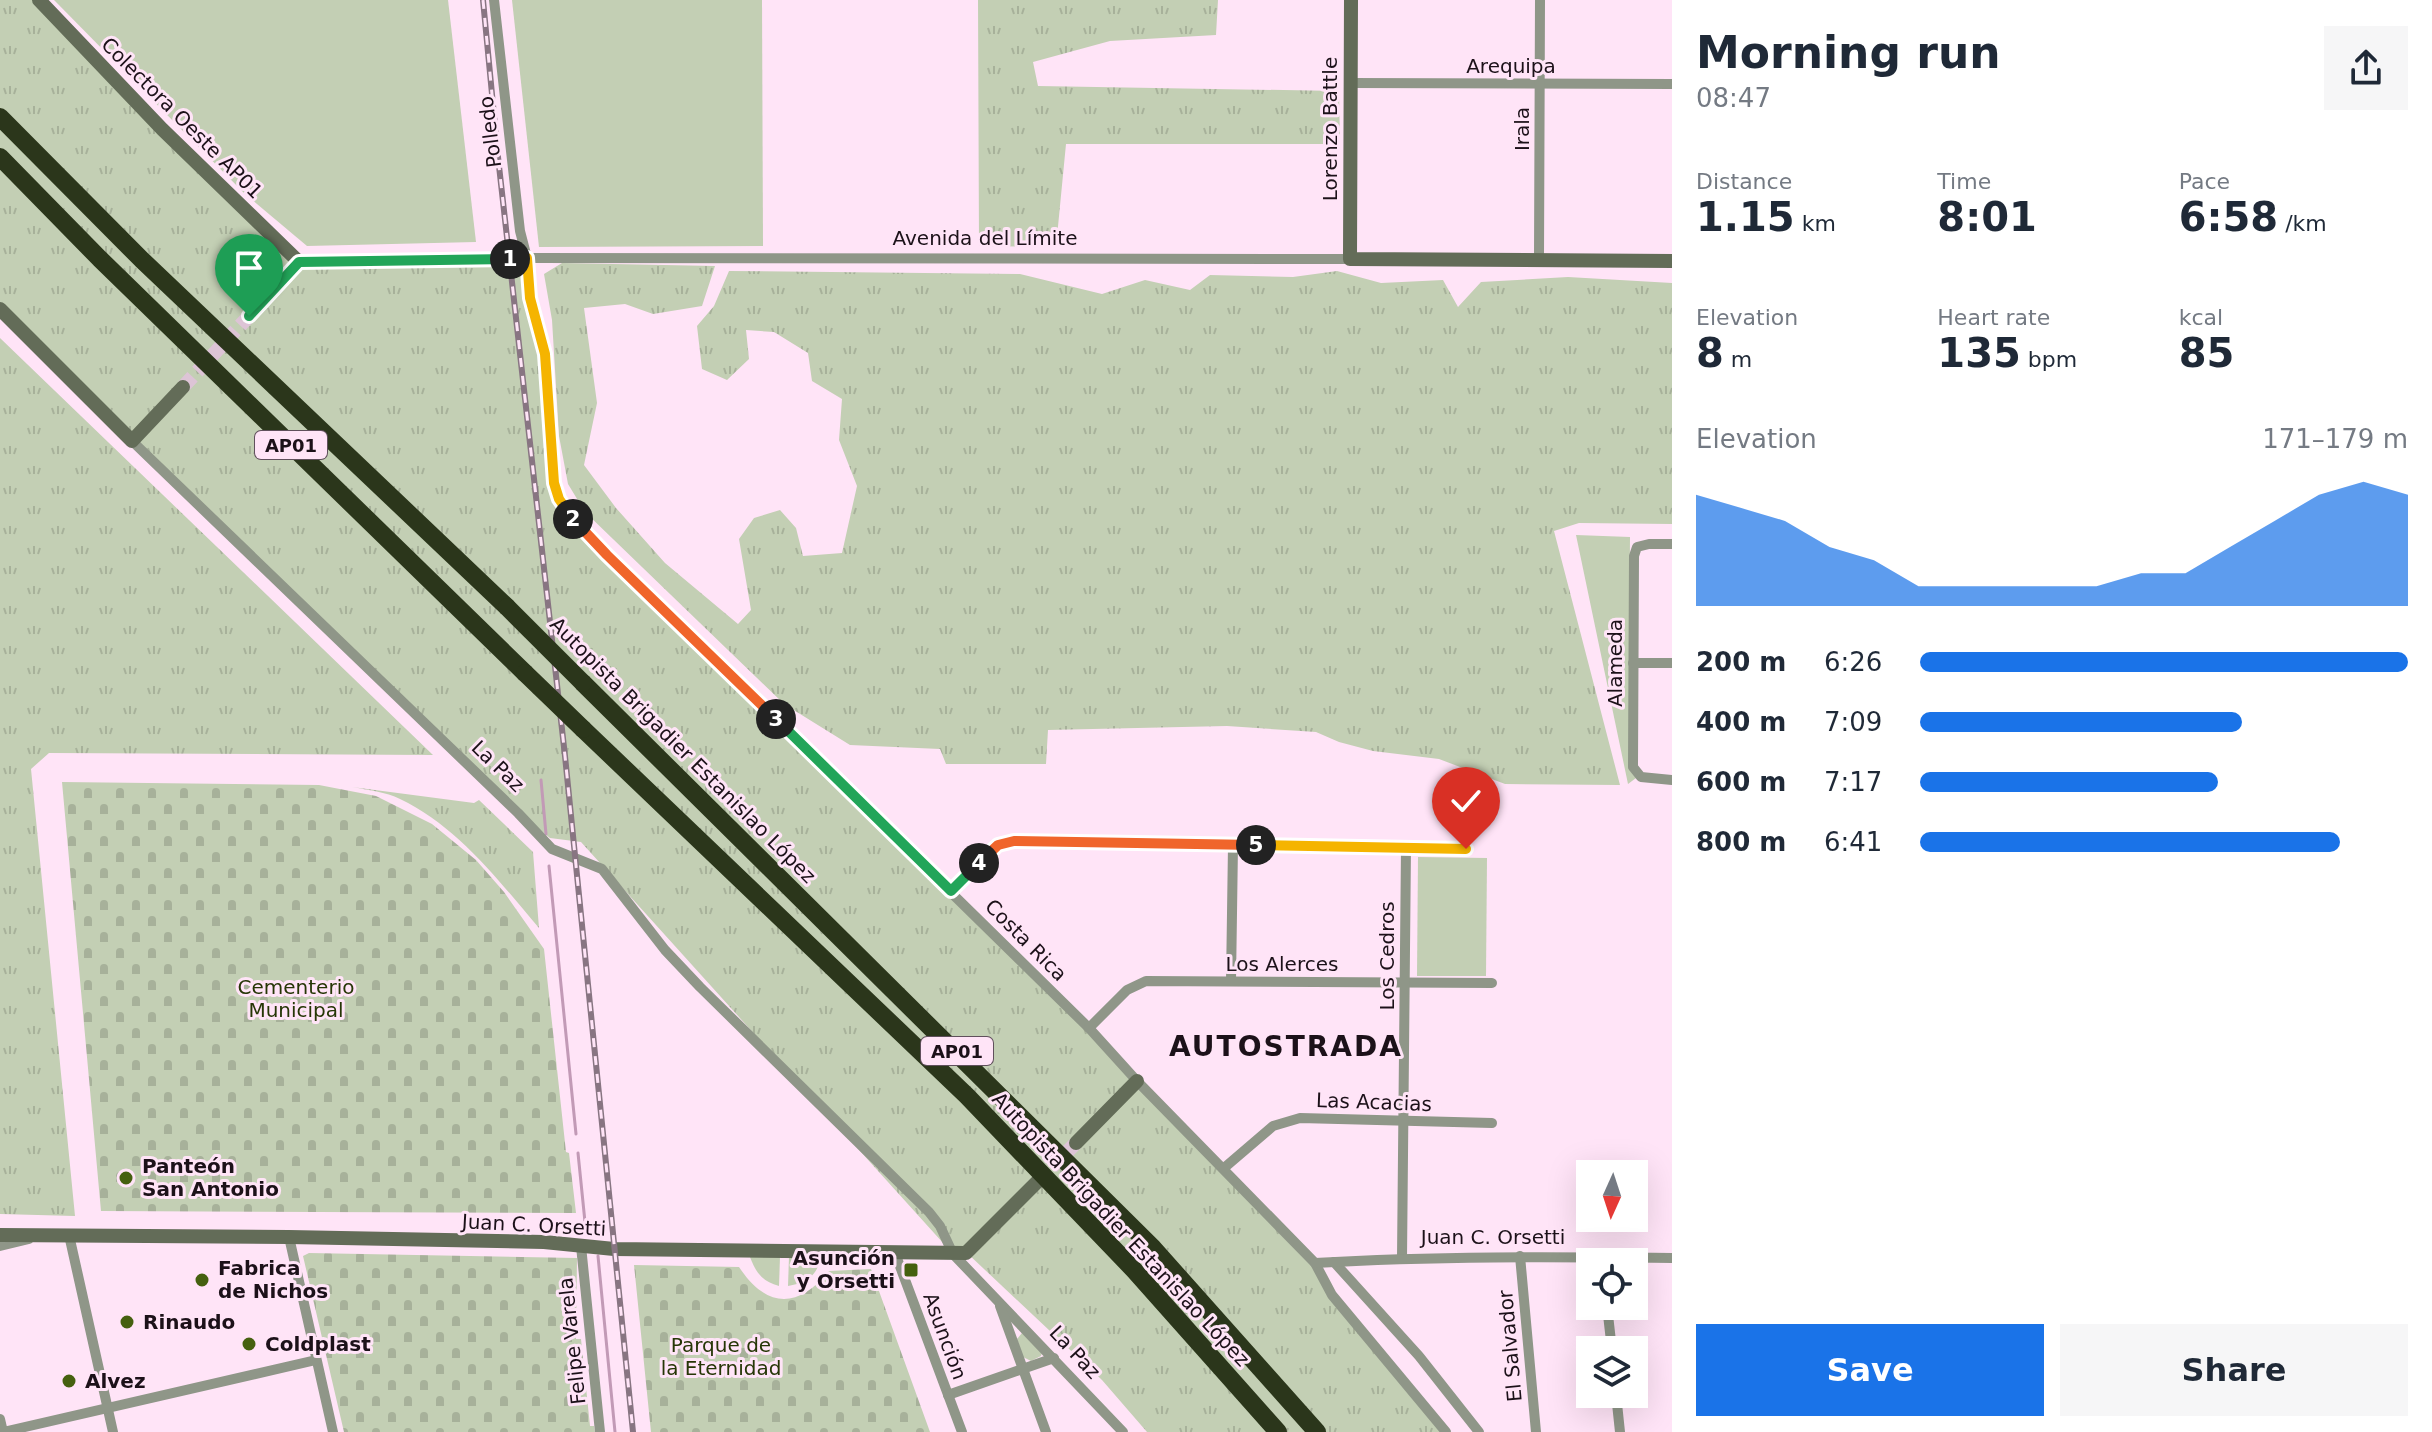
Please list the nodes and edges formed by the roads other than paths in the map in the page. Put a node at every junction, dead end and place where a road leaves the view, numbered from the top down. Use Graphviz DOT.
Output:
graph roads {
  1 [pos="39,0"];
  2 [pos="494,0"];
  3 [pos="1351,0"];
  4 [pos="1540,0"];
  5 [pos="1351,83"];
  6 [pos="1540,84"];
  7 [pos="1672,84"];
  8 [pos="0,117"];
  9 [pos="0,157"];
  10 [pos="527,258"];
  11 [pos="1539,258"];
  12 [pos="1350,259"];
  13 [pos="1672,261"];
  14 [pos="299,262"];
  15 [pos="0,309"];
  16 [pos="249,316"];
  17 [pos="183,387"];
  18 [pos="132,441"];
  19 [pos="1672,544"];
  20 [pos="1633,663"];
  21 [pos="1672,663"];
  22 [pos="1672,780"];
  23 [pos="1233,845"];
  24 [pos="1406,847"];
  25 [pos="1466,849"];
  26 [pos="951,891"];
  27 [pos="1231,981"];
  28 [pos="1404,982"];
  29 [pos="1492,983"];
  30 [pos="1089,1028"];
  31 [pos="1137,1081"];
  32 [pos="1405,1121"];
  33 [pos="1492,1123"];
  34 [pos="1076,1143"];
  35 [pos="1224,1168"];
  36 [pos="1037,1182"];
  37 [pos="0,1235"];
  38 [pos="42,1235"];
  39 [pos="69,1235"];
  40 [pos="289,1237"];
  41 [pos="0,1246"];
  42 [pos="581,1246"];
  43 [pos="895,1253"];
  44 [pos="953,1254"];
  45 [pos="1520,1256"];
  46 [pos="1402,1258"];
  47 [pos="1672,1258"];
  48 [pos="1576,1259"];
  49 [pos="1648,1259"];
  50 [pos="1334,1262"];
  51 [pos="1315,1263"];
  52 [pos="998,1300"];
  53 [pos="1054,1358"];
  54 [pos="316,1360"];
  55 [pos="1023,1369"];
  56 [pos="948,1395"];
  57 [pos="1617,1408"];
  58 [pos="108,1410"];
  59 [pos="0,1419"];
  60 [pos="3,1432"];
  61 [pos="113,1432"];
  62 [pos="333,1432"];
  63 [pos="600,1432"];
  64 [pos="962,1432"];
  65 [pos="1046,1432"];
  66 [pos="1123,1432"];
  67 [pos="1278,1432"];
  68 [pos="1317,1432"];
  69 [pos="1446,1432"];
  70 [pos="1479,1432"];
  71 [pos="1536,1432"];
  72 [pos="1620,1432"];
  1 -- 14 [label="street, Colectora Oeste AP01"];
  2 -- 10 [label="street, Polledo"];
  3 -- 5 [label="street, Lorenzo Battle"];
  4 -- 6 [label="street, Irala"];
  5 -- 6 [label="street, Arequipa"];
  5 -- 12 [label="street, Lorenzo Battle"];
  6 -- 7 [label="street, Arequipa"];
  6 -- 11 [label="street, Irala"];
  8 -- 68 [label="highway, Autopista Brigadier Estanislao López / AP01, bridge"];
  9 -- 67 [label="highway, Autopista Brigadier Estanislao López / AP01, bridge"];
  10 -- 12 [label="street, Avenida del Límite"];
  10 -- 14 [label="street, Avenida del Límite"];
  10 -- 26 [label="street, Costa Rica"];
  11 -- 12 [label="street, Avenida del Límite"];
  11 -- 13 [label="street, Avenida del Límite"];
  14 -- 16 [label="street"];
  15 -- 18 [label="street, La Paz"];
  17 -- 18 [label="street"];
  18 -- 44 [label="street, La Paz"];
  19 -- 20 [label="street, Alameda"];
  20 -- 21 [label="street"];
  20 -- 22 [label="street, Alameda"];
  23 -- 24 [label="street"];
  23 -- 26 [label="street"];
  23 -- 27 [label="street"];
  24 -- 25 [label="street"];
  24 -- 28 [label="street, Los Cedros"];
  26 -- 30 [label="street, Costa Rica"];
  27 -- 28 [label="street, Los Alerces"];
  27 -- 30 [label="street, Los Alerces"];
  28 -- 29 [label="street, Los Alerces"];
  28 -- 32 [label="street, Los Cedros"];
  30 -- 31 [label="street, Costa Rica"];
  31 -- 34 [label="street"];
  31 -- 35 [label="street, Costa Rica"];
  32 -- 33 [label="street, Las Acacias"];
  32 -- 35 [label="street, Las Acacias"];
  32 -- 46 [label="street, Los Cedros"];
  35 -- 51 [label="street, Costa Rica"];
  36 -- 44 [label="street"];
  37 -- 38 [label="street, Juan C. Orsetti"];
  38 -- 39 [label="street, Juan C. Orsetti"];
  38 -- 41 [label="street"];
  39 -- 40 [label="street, Juan C. Orsetti"];
  39 -- 58 [label="street"];
  40 -- 42 [label="street, Juan C. Orsetti"];
  40 -- 54 [label="street"];
  42 -- 43 [label="street, Juan C. Orsetti"];
  42 -- 63 [label="street, Felipe Varela"];
  43 -- 44 [label="street, Juan C. Orsetti"];
  43 -- 56 [label="street, Asunción"];
  44 -- 52 [label="street, La Paz"];
  45 -- 46 [label="street, Juan C. Orsetti"];
  45 -- 48 [label="street, Juan C. Orsetti"];
  45 -- 71 [label="street, El Salvador"];
  46 -- 50 [label="street, Juan C. Orsetti"];
  47 -- 49 [label="street, Juan C. Orsetti"];
  50 -- 51 [label="street, Juan C. Orsetti"];
  50 -- 70 [label="street"];
  51 -- 69 [label="street, Costa Rica"];
  52 -- 53 [label="street, La Paz"];
  52 -- 55 [label="street"];
  53 -- 55 [label="street"];
  53 -- 66 [label="street, La Paz"];
  54 -- 58 [label="street"];
  54 -- 62 [label="street"];
  55 -- 56 [label="street"];
  55 -- 65 [label="street"];
  56 -- 64 [label="street, Asunción"];
  57 -- 72 [label="street"];
  58 -- 60 [label="street"];
  58 -- 61 [label="street"];
  59 -- 60 [label="street"];
}
